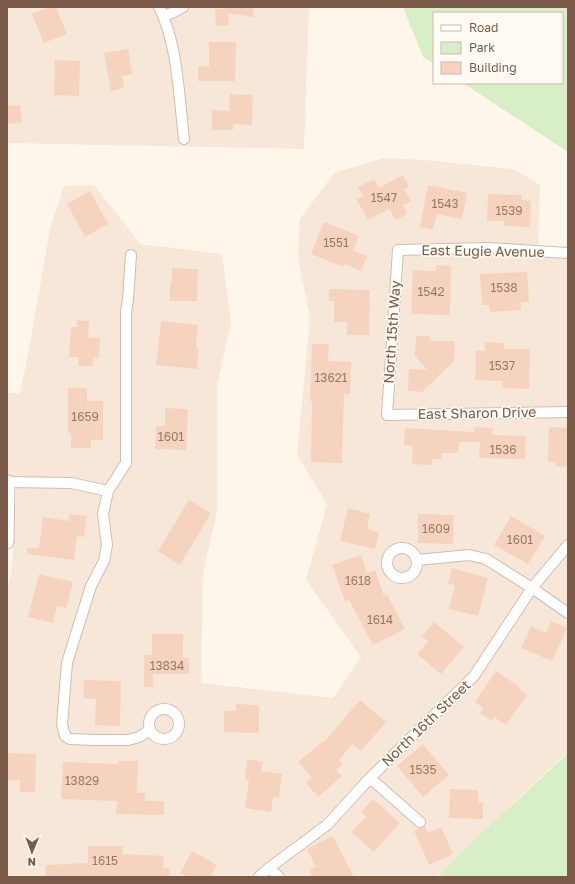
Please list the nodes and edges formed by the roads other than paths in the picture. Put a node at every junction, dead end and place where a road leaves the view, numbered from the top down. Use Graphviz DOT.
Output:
graph roads {
  1 [pos="183,7"];
  2 [pos="161,11"];
  3 [pos="184,139"];
  4 [pos="398,250"];
  5 [pos="568,253"];
  6 [pos="131,255"];
  7 [pos="568,412"];
  8 [pos="387,415"];
  9 [pos="8,482"];
  10 [pos="108,491"];
  11 [pos="7,542"];
  12 [pos="568,545"];
  13 [pos="418,560"];
  14 [pos="532,588"];
  15 [pos="568,613"];
  16 [pos="150,730"];
  17 [pos="370,778"];
  18 [pos="420,822"];
  19 [pos="269,868"];
  20 [pos="259,877"];
  21 [pos="279,877"];
  1 -- 2 [label="street"];
  2 -- 3 [label="street"];
  4 -- 5 [label="street, East Eugie Avenue"];
  4 -- 8 [label="street, North 15th Way"];
  6 -- 10 [label="street"];
  7 -- 8 [label="street, East Sharon Drive"];
  9 -- 10 [label="street"];
  9 -- 11 [label="street"];
  10 -- 16 [label="street"];
  12 -- 14 [label="street, North 16th Street"];
  13 -- 14 [label="street"];
  14 -- 15 [label="street"];
  14 -- 17 [label="street, North 16th Street"];
  17 -- 18 [label="street"];
  17 -- 19 [label="street, North 16th Street"];
  19 -- 20 [label="street, North 16th Street"];
  19 -- 21 [label="street"];
}
